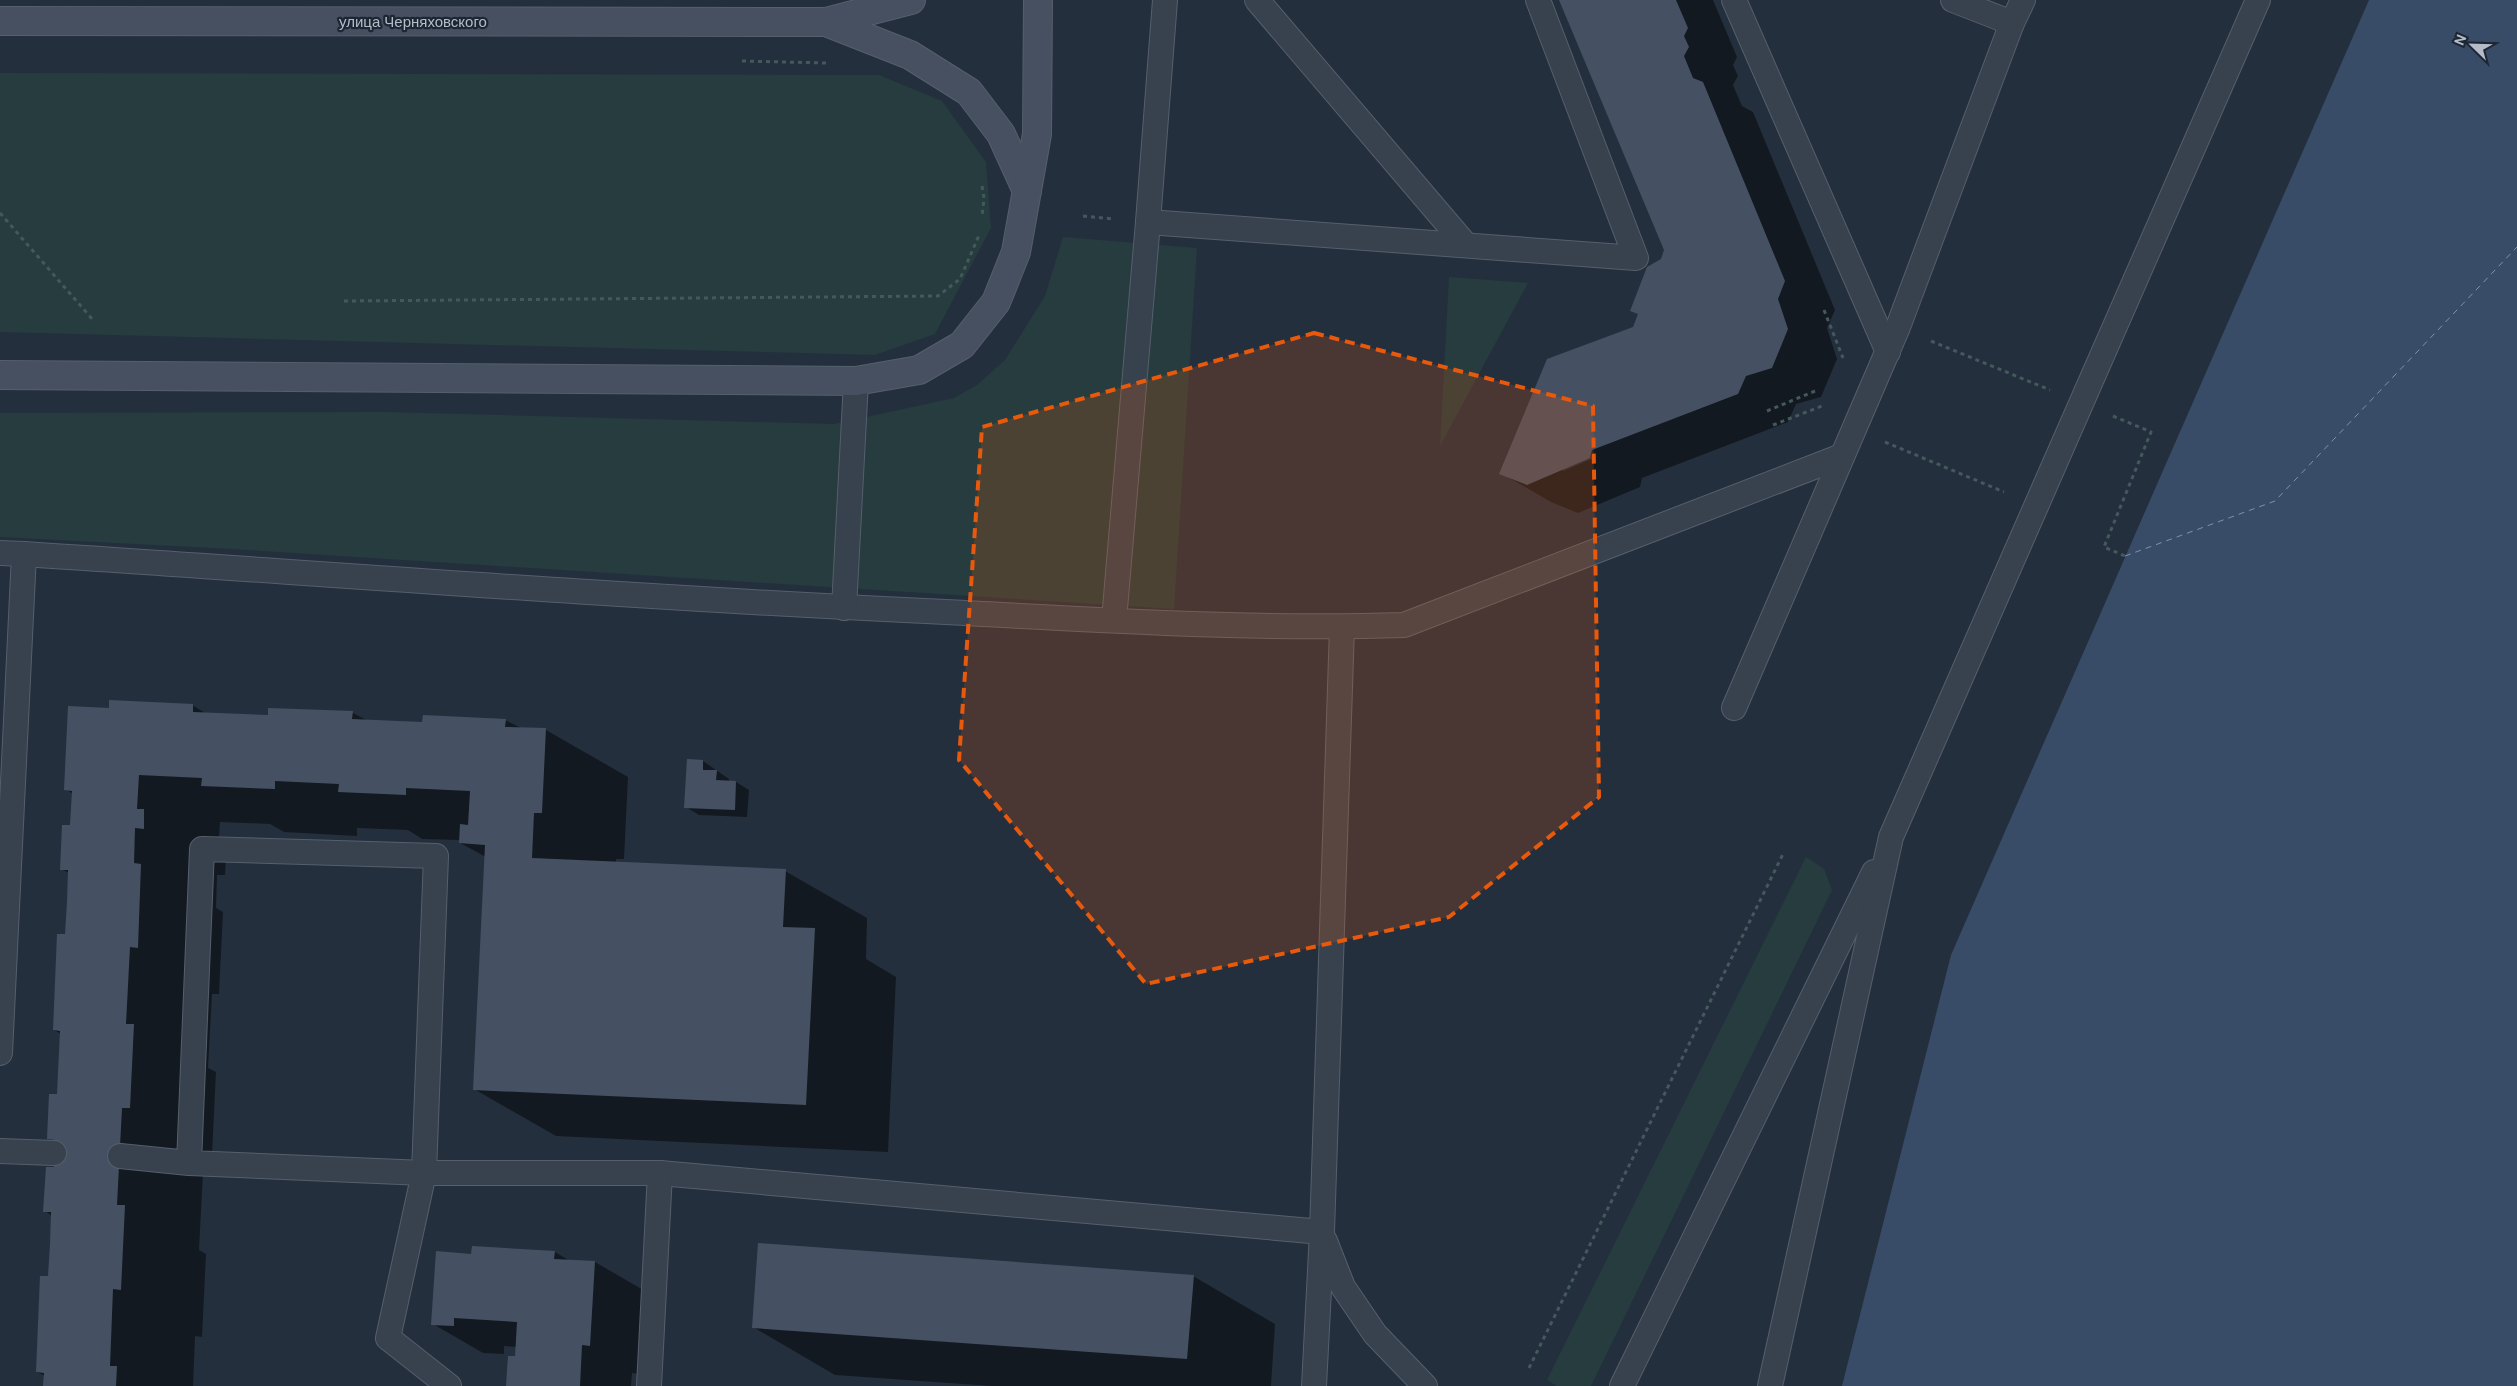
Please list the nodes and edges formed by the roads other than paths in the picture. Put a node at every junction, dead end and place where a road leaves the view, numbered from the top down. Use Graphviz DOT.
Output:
graph roads {
  1 [pos="911,0"];
  2 [pos="1038,0"];
  3 [pos="1165,0"];
  4 [pos="1257,0"];
  5 [pos="1538,0"];
  6 [pos="1734,0"];
  7 [pos="1953,0"];
  8 [pos="2023,0"];
  9 [pos="2258,0"];
  10 [pos="0,21"];
  11 [pos="826,22"];
  12 [pos="2012,23"];
  13 [pos="1027,191"];
  14 [pos="1148,222"];
  15 [pos="1465,244"];
  16 [pos="1888,352"];
  17 [pos="0,375"];
  18 [pos="856,381"];
  19 [pos="1842,456"];
  20 [pos="0,553"];
  21 [pos="24,554"];
  22 [pos="844,608"];
  23 [pos="1114,620"];
  24 [pos="1342,627"];
  25 [pos="1734,708"];
  26 [pos="1891,837"];
  27 [pos="0,1052"];
  28 [pos="0,1151"];
  29 [pos="54,1153"];
  30 [pos="120,1156"];
  31 [pos="189,1164"];
  32 [pos="424,1173"];
  33 [pos="660,1173"];
  34 [pos="1322,1232"];
  35 [pos="449,1386"];
  36 [pos="649,1386"];
  37 [pos="1314,1386"];
  38 [pos="1425,1386"];
  39 [pos="1622,1386"];
  40 [pos="1770,1386"];
  1 -- 11 [label="street"];
  2 -- 13 [label="street"];
  3 -- 14 [label="lane"];
  4 -- 15 [label="lane"];
  5 -- 15 [label="lane"];
  6 -- 16 [label="lane"];
  7 -- 12 [label="lane"];
  8 -- 12 [label="lane"];
  9 -- 26 [label="lane"];
  10 -- 11 [label="street, улица Черняховского"];
  11 -- 13 [label="street"];
  12 -- 16 [label="lane"];
  13 -- 18 [label="street"];
  14 -- 15 [label="lane"];
  14 -- 23 [label="lane"];
  16 -- 19 [label="lane"];
  17 -- 18 [label="street"];
  18 -- 22 [label="lane"];
  19 -- 24 [label="lane"];
  19 -- 25 [label="lane"];
  20 -- 21 [label="lane"];
  21 -- 22 [label="lane"];
  21 -- 27 [label="lane"];
  22 -- 23 [label="lane"];
  23 -- 24 [label="lane"];
  24 -- 34 [label="lane"];
  26 -- 39 [label="lane"];
  26 -- 40 [label="lane"];
  28 -- 29 [label="lane"];
  30 -- 31 [label="lane"];
  31 -- 32 [label="lane"];
  31 -- 32 [label="lane"];
  32 -- 33 [label="lane"];
  32 -- 35 [label="lane"];
  33 -- 34 [label="lane"];
  33 -- 36 [label="lane"];
  34 -- 37 [label="lane"];
  34 -- 38 [label="lane"];
}
